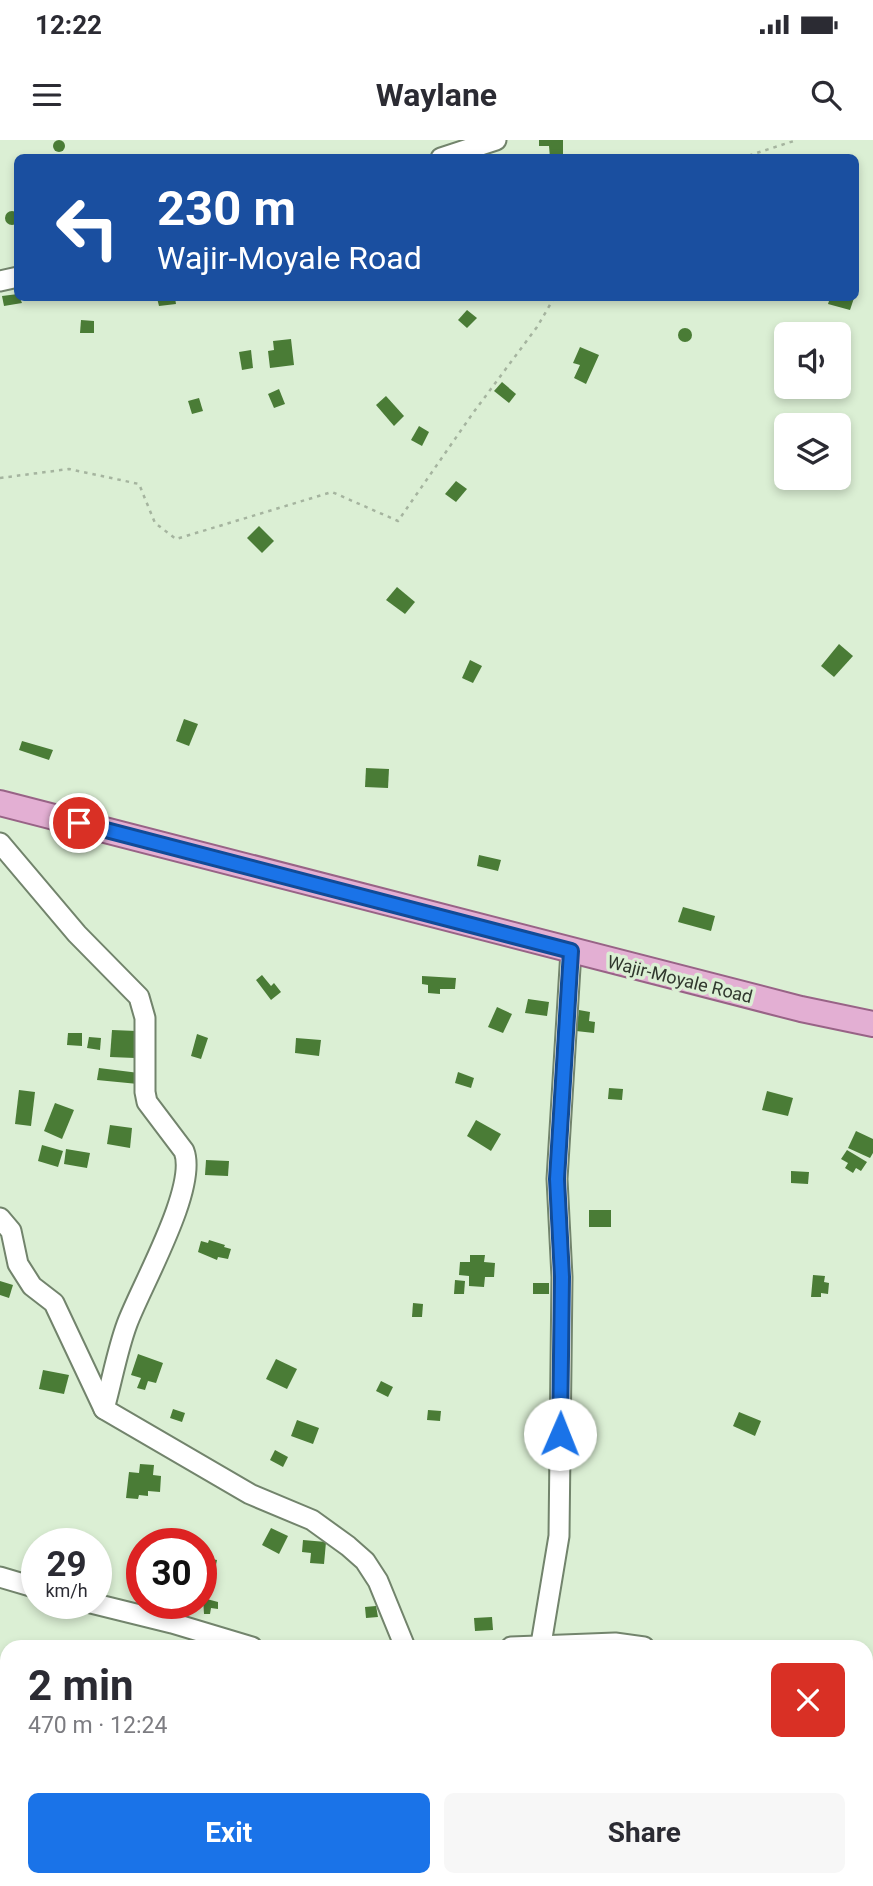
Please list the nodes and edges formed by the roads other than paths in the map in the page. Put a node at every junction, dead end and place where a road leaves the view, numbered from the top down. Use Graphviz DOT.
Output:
graph roads {
  1 [pos="496,140"];
  2 [pos="453,154"];
  3 [pos="0,803"];
  4 [pos="0,843"];
  5 [pos="571,951"];
  6 [pos="873,1024"];
  7 [pos="0,1218"];
  8 [pos="104,1409"];
  9 [pos="0,1577"];
  10 [pos="21,1583"];
  11 [pos="112,1608"];
  12 [pos="229,1640"];
  13 [pos="402,1640"];
  14 [pos="542,1640"];
  1 -- 2 [label="street"];
  3 -- 5 [label="main road, Wajir-Moyale Road"];
  4 -- 8 [label="street"];
  5 -- 6 [label="main road, Wajir-Moyale Road"];
  5 -- 14 [label="street"];
  7 -- 8 [label="street"];
  8 -- 13 [label="street"];
  9 -- 10 [label="street"];
  11 -- 12 [label="street"];
}
